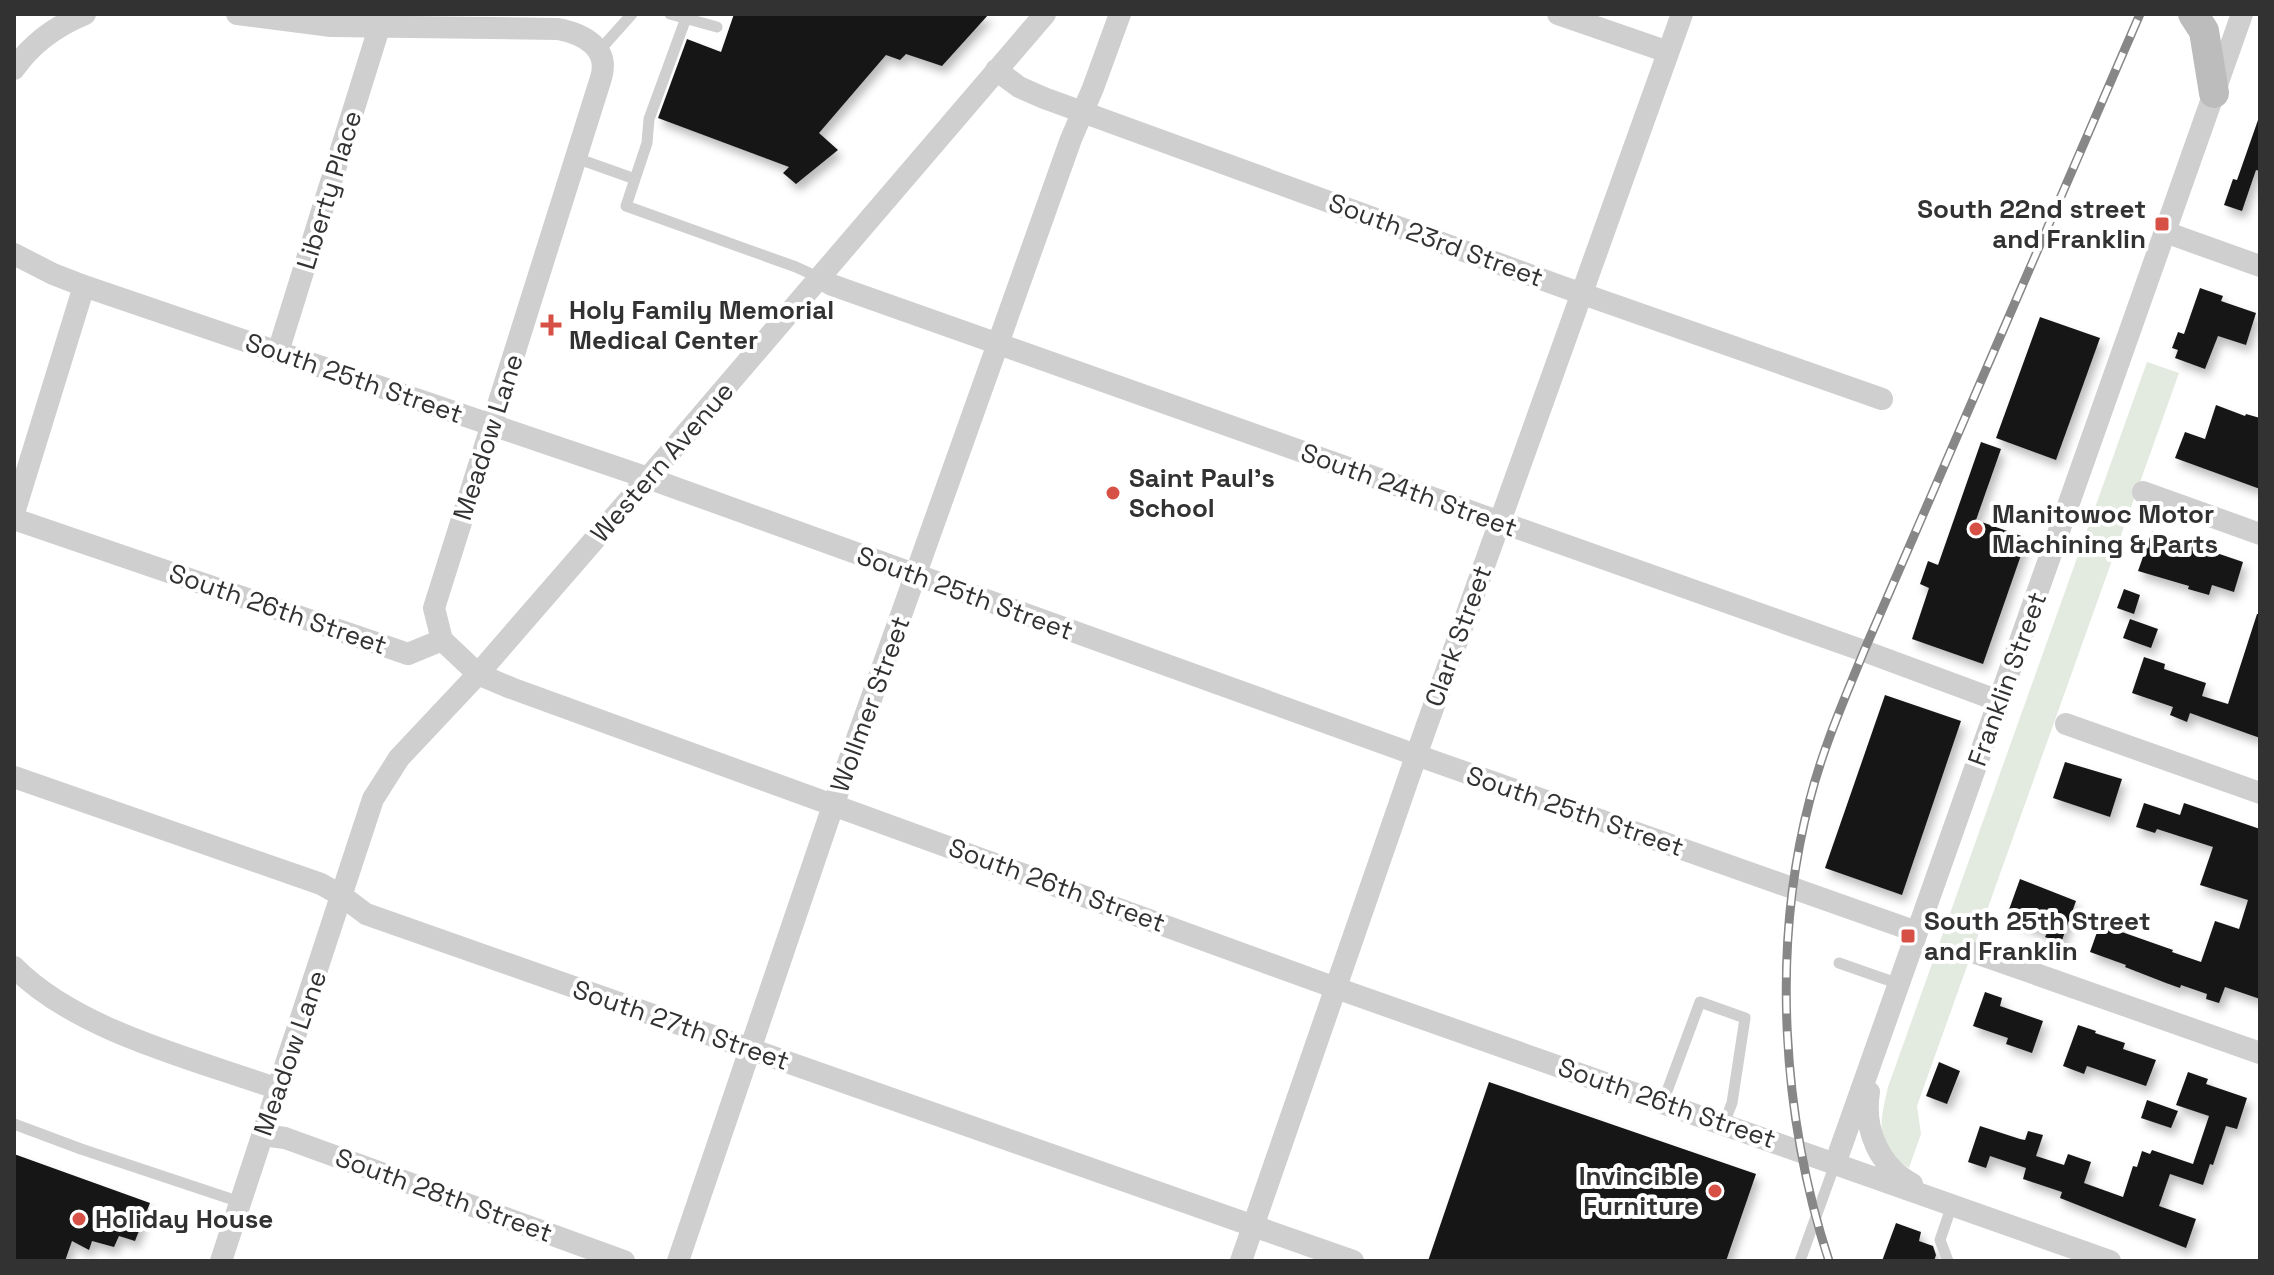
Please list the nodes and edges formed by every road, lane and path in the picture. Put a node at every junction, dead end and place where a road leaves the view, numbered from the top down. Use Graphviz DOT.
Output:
graph roads {
  1 [pos="85,14"];
  2 [pos="237,14"];
  3 [pos="632,14"];
  4 [pos="670,14"];
  5 [pos="1045,14"];
  6 [pos="1120,14"];
  7 [pos="1558,14"];
  8 [pos="1682,14"];
  9 [pos="2193,14"];
  10 [pos="2242,14"];
  11 [pos="686,18"];
  12 [pos="717,27"];
  13 [pos="379,28"];
  14 [pos="598,52"];
  15 [pos="1668,52"];
  16 [pos="14,69"];
  17 [pos="996,70"];
  18 [pos="2214,93"];
  19 [pos="1083,111"];
  20 [pos="576,158"];
  21 [pos="635,179"];
  22 [pos="2165,232"];
  23 [pos="14,254"];
  24 [pos="2260,266"];
  25 [pos="820,278"];
  26 [pos="84,286"];
  27 [pos="1582,293"];
  28 [pos="998,344"];
  29 [pos="278,352"];
  30 [pos="1882,399"];
  31 [pos="492,425"];
  32 [pos="648,478"];
  33 [pos="2143,492"];
  34 [pos="14,516"];
  35 [pos="1499,522"];
  36 [pos="2260,534"];
  37 [pos="916,576"];
  38 [pos="442,640"];
  39 [pos="478,674"];
  40 [pos="1999,701"];
  41 [pos="2066,724"];
  42 [pos="1416,755"];
  43 [pos="14,777"];
  44 [pos="2260,793"];
  45 [pos="373,799"];
  46 [pos="834,803"];
  47 [pos="342,896"];
  48 [pos="1917,932"];
  49 [pos="1976,953"];
  50 [pos="1839,963"];
  51 [pos="14,967"];
  52 [pos="1899,984"];
  53 [pos="1336,988"];
  54 [pos="749,1049"];
  55 [pos="1875,1050"];
  56 [pos="2260,1053"];
  57 [pos="278,1089"];
  58 [pos="1663,1102"];
  59 [pos="1724,1123"];
  60 [pos="14,1124"];
  61 [pos="262,1135"];
  62 [pos="1835,1164"];
  63 [pos="240,1202"];
  64 [pos="1952,1205"];
  65 [pos="1253,1227"];
  66 [pos="221,1261"];
  67 [pos="624,1261"];
  68 [pos="678,1261"];
  69 [pos="1241,1261"];
  70 [pos="1353,1261"];
  71 [pos="1800,1261"];
  72 [pos="1948,1261"];
  73 [pos="2110,1261"];
  1 -- 16 [label="street"];
  2 -- 13 [label="street"];
  3 -- 14 [label="lane"];
  4 -- 11 [label="lane"];
  5 -- 17 [label="street, Western Avenue"];
  6 -- 19 [label="street, Wollmer Street"];
  7 -- 15 [label="street"];
  8 -- 15 [label="street, Clark Street"];
  9 -- 18 [label="main road"];
  10 -- 18 [label="street, Franklin Street"];
  11 -- 12 [label="lane"];
  11 -- 21 [label="lane"];
  13 -- 14 [label="street"];
  13 -- 29 [label="street, Liberty Place"];
  14 -- 20 [label="street, Meadow Lane"];
  15 -- 27 [label="street, Clark Street"];
  17 -- 19 [label="street, South 23rd Street"];
  17 -- 25 [label="street, Western Avenue"];
  18 -- 22 [label="street, Franklin Street"];
  19 -- 27 [label="street, South 23rd Street"];
  19 -- 28 [label="street, Wollmer Street"];
  20 -- 21 [label="lane"];
  20 -- 31 [label="street, Meadow Lane"];
  21 -- 25 [label="lane"];
  22 -- 24 [label="street"];
  22 -- 40 [label="street, Franklin Street"];
  23 -- 26 [label="street, South 25th Street"];
  25 -- 28 [label="street, South 24th Street"];
  25 -- 32 [label="street, Western Avenue"];
  26 -- 29 [label="street, South 25th Street"];
  26 -- 34 [label="street"];
  27 -- 30 [label="street, South 23rd Street"];
  27 -- 35 [label="street, Clark Street"];
  28 -- 35 [label="street, South 24th Street"];
  28 -- 37 [label="street, Wollmer Street"];
  29 -- 31 [label="street, South 25th Street"];
  31 -- 32 [label="street, South 25th Street"];
  31 -- 38 [label="street, Meadow Lane"];
  32 -- 37 [label="street, South 25th Street"];
  32 -- 39 [label="street, Western Avenue"];
  33 -- 36 [label="street"];
  34 -- 38 [label="street, South 26th Street"];
  35 -- 40 [label="street, South 24th Street"];
  35 -- 42 [label="street, Clark Street"];
  37 -- 42 [label="street, South 25th Street"];
  37 -- 46 [label="street, Wollmer Street"];
  38 -- 39 [label="street, South 26th Street"];
  39 -- 45 [label="street, Western Avenue"];
  39 -- 46 [label="street, South 26th Street"];
  40 -- 48 [label="street, Franklin Street"];
  41 -- 44 [label="street"];
  42 -- 48 [label="street, South 25th Street"];
  42 -- 53 [label="street, Clark Street"];
  43 -- 47 [label="street, South 27th Street"];
  45 -- 47 [label="street, Meadow Lane"];
  46 -- 53 [label="street, South 26th Street"];
  46 -- 54 [label="street, Wollmer Street"];
  47 -- 54 [label="street, South 27th Street"];
  47 -- 57 [label="street, Meadow Lane"];
  48 -- 52 [label="street, Franklin Street"];
  49 -- 56 [label="street"];
  50 -- 52 [label="lane"];
  51 -- 57 [label="street"];
  52 -- 55 [label="street, Franklin Street"];
  53 -- 58 [label="street, South 26th Street"];
  53 -- 65 [label="street, Clark Street"];
  54 -- 65 [label="street, South 27th Street"];
  54 -- 68 [label="street, Wollmer Street"];
  55 -- 62 [label="street, Franklin Street"];
  55 -- 64 [label="street"];
  57 -- 61 [label="street, Meadow Lane"];
  58 -- 59 [label="street, South 26th Street"];
  58 -- 59 [label="lane"];
  59 -- 62 [label="street, South 26th Street"];
  60 -- 63 [label="lane"];
  61 -- 63 [label="street, Meadow Lane"];
  61 -- 67 [label="street, South 28th Street"];
  62 -- 64 [label="street, South 26th Street"];
  62 -- 71 [label="lane"];
  63 -- 66 [label="street, Meadow Lane"];
  64 -- 72 [label="lane"];
  64 -- 73 [label="street, South 26th Street"];
  65 -- 69 [label="street, Clark Street"];
  65 -- 70 [label="street, South 27th Street"];
}
